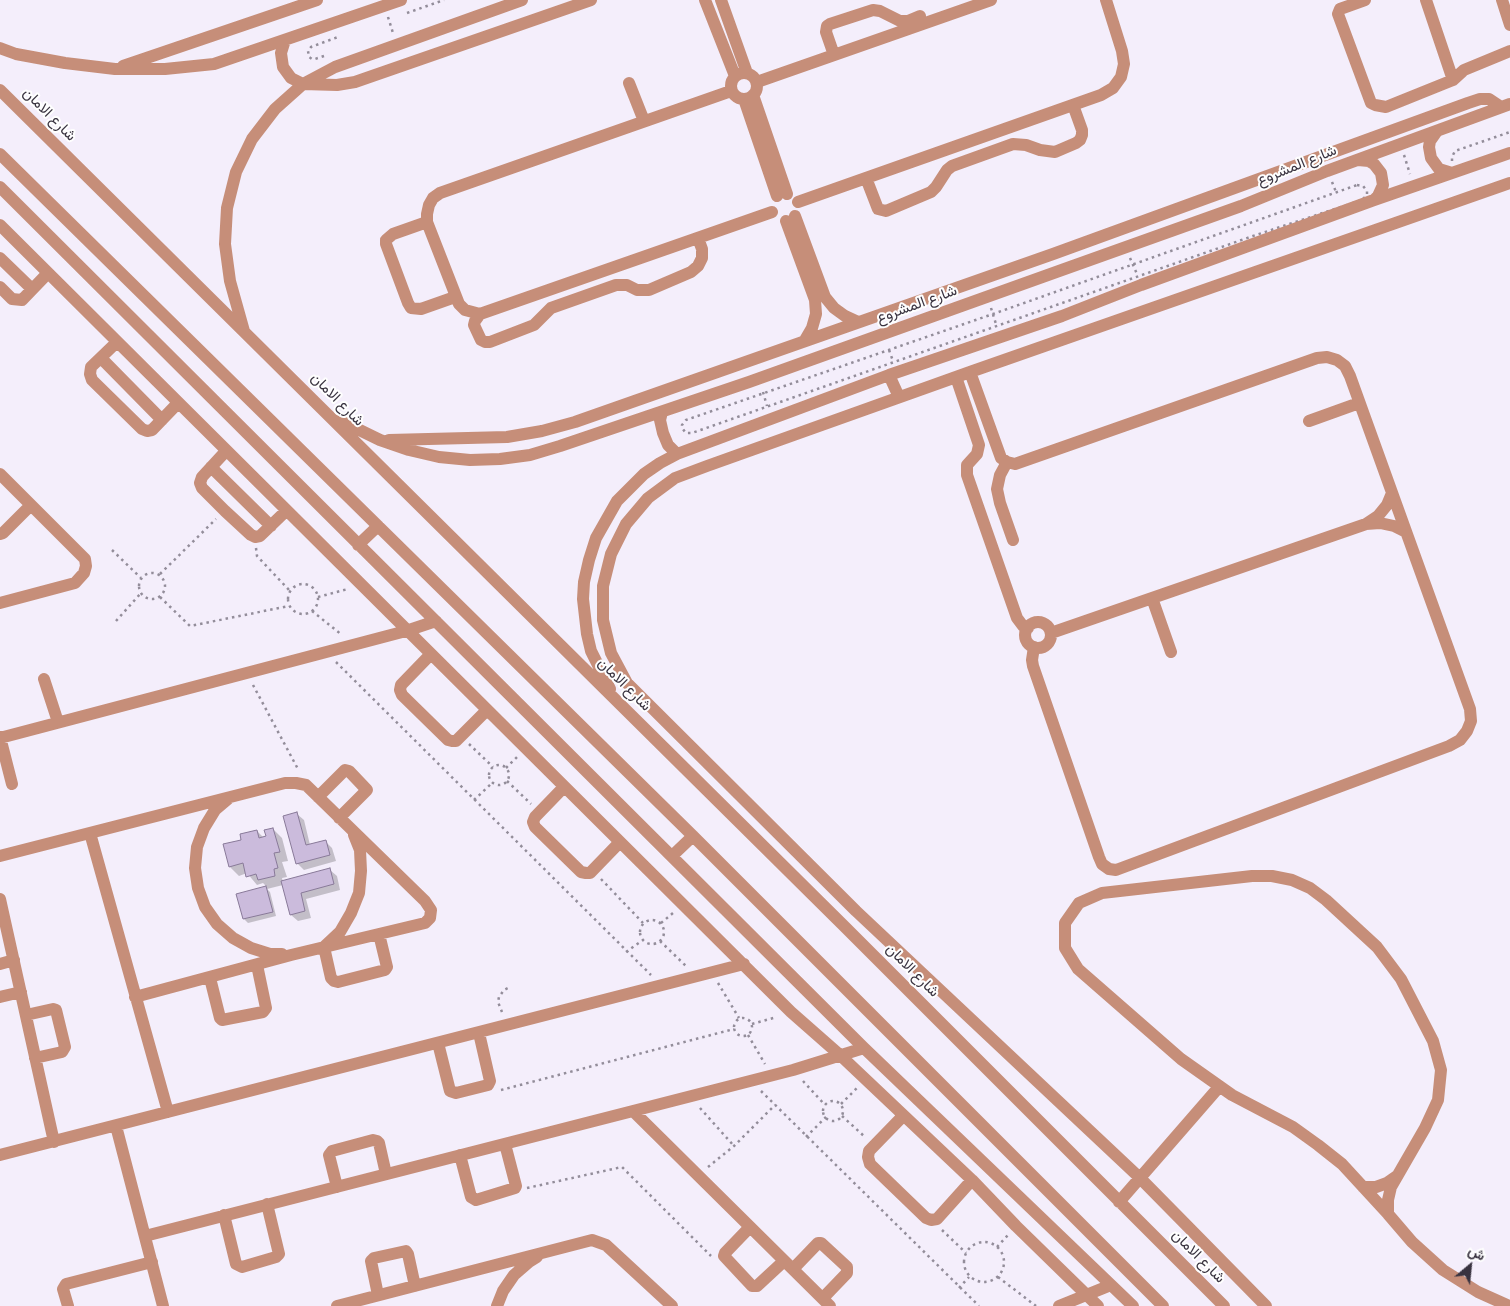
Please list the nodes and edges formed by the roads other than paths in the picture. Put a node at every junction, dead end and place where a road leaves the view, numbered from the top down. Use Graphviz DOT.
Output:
graph roads {
  1 [pos="317,0"];
  2 [pos="401,0"];
  3 [pos="522,0"];
  4 [pos="591,0"];
  5 [pos="705,0"];
  6 [pos="721,0"];
  7 [pos="964,0"];
  8 [pos="991,0"];
  9 [pos="1106,0"];
  10 [pos="1365,0"];
  11 [pos="1426,0"];
  12 [pos="1502,0"];
  13 [pos="1510,25"];
  14 [pos="285,40"];
  15 [pos="0,48"];
  16 [pos="1510,51"];
  17 [pos="834,55"];
  18 [pos="115,69"];
  19 [pos="741,74"];
  20 [pos="1453,80"];
  21 [pos="757,82"];
  22 [pos="630,83"];
  23 [pos="303,84"];
  24 [pos="0,90"];
  25 [pos="731,91"];
  26 [pos="749,97"];
  27 [pos="1073,105"];
  28 [pos="1506,106"];
  29 [pos="644,121"];
  30 [pos="1437,132"];
  31 [pos="1510,153"];
  32 [pos="1,157"];
  33 [pos="1358,160"];
  34 [pos="1452,173"];
  35 [pos="866,178"];
  36 [pos="1510,183"];
  37 [pos="0,187"];
  38 [pos="782,195"];
  39 [pos="1374,200"];
  40 [pos="798,202"];
  41 [pos="772,212"];
  42 [pos="791,219"];
  43 [pos="428,222"];
  44 [pos="0,225"];
  45 [pos="698,238"];
  46 [pos="0,258"];
  47 [pos="48,273"];
  48 [pos="0,287"];
  49 [pos="32,289"];
  50 [pos="456,297"];
  51 [pos="480,314"];
  52 [pos="1062,316"];
  53 [pos="858,322"];
  54 [pos="244,332"];
  55 [pos="1070,337"];
  56 [pos="805,340"];
  57 [pos="117,342"];
  58 [pos="101,358"];
  59 [pos="742,364"];
  60 [pos="891,369"];
  61 [pos="970,372"];
  62 [pos="956,377"];
  63 [pos="753,380"];
  64 [pos="899,397"];
  65 [pos="1359,402"];
  66 [pos="178,403"];
  67 [pos="662,412"];
  68 [pos="328,415"];
  69 [pos="162,420"];
  70 [pos="1309,421"];
  71 [pos="380,440"];
  72 [pos="226,451"];
  73 [pos="677,454"];
  74 [pos="1008,462"];
  75 [pos="211,467"];
  76 [pos="0,474"];
  77 [pos="1392,493"];
  78 [pos="31,505"];
  79 [pos="286,511"];
  80 [pos="1366,524"];
  81 [pos="271,526"];
  82 [pos="378,526"];
  83 [pos="1406,532"];
  84 [pos="0,534"];
  85 [pos="1013,540"];
  86 [pos="358,545"];
  87 [pos="1152,598"];
  88 [pos="0,603"];
  89 [pos="436,621"];
  90 [pos="1028,628"];
  91 [pos="406,631"];
  92 [pos="1051,633"];
  93 [pos="1034,648"];
  94 [pos="1171,652"];
  95 [pos="430,655"];
  96 [pos="44,679"];
  97 [pos="615,699"];
  98 [pos="487,710"];
  99 [pos="58,722"];
  100 [pos="0,737"];
  101 [pos="12,784"];
  102 [pos="564,787"];
  103 [pos="230,797"];
  104 [pos="318,797"];
  105 [pos="339,818"];
  106 [pos="352,830"];
  107 [pos="90,833"];
  108 [pos="693,836"];
  109 [pos="620,842"];
  110 [pos="0,856"];
  111 [pos="672,856"];
  112 [pos="0,899"];
  113 [pos="379,934"];
  114 [pos="324,947"];
  115 [pos="291,955"];
  116 [pos="14,960"];
  117 [pos="0,964"];
  118 [pos="744,964"];
  119 [pos="257,965"];
  120 [pos="210,978"];
  121 [pos="21,992"];
  122 [pos="0,997"];
  123 [pos="135,998"];
  124 [pos="26,1014"];
  125 [pos="479,1033"];
  126 [pos="438,1043"];
  127 [pos="864,1048"];
  128 [pos="841,1056"];
  129 [pos="35,1058"];
  130 [pos="1220,1086"];
  131 [pos="633,1111"];
  132 [pos="168,1112"];
  133 [pos="903,1116"];
  134 [pos="116,1126"];
  135 [pos="54,1142"];
  136 [pos="505,1144"];
  137 [pos="0,1155"];
  138 [pos="460,1155"];
  139 [pos="386,1174"];
  140 [pos="1397,1176"];
  141 [pos="1140,1178"];
  142 [pos="972,1180"];
  143 [pos="337,1187"];
  144 [pos="1363,1187"];
  145 [pos="1119,1202"];
  146 [pos="267,1204"];
  147 [pos="1388,1214"];
  148 [pos="224,1215"];
  149 [pos="750,1227"];
  150 [pos="144,1236"];
  151 [pos="547,1252"];
  152 [pos="152,1262"];
  153 [pos="789,1265"];
  154 [pos="1111,1285"];
  155 [pos="415,1286"];
  156 [pos="652,1287"];
  157 [pos="378,1296"];
  158 [pos="1088,1296"];
  159 [pos="826,1302"];
  160 [pos="68,1306"];
  161 [pos="163,1306"];
  162 [pos="337,1306"];
  163 [pos="497,1306"];
  164 [pos="661,1306"];
  165 [pos="672,1306"];
  166 [pos="1059,1306"];
  167 [pos="1098,1306"];
  168 [pos="1133,1306"];
  169 [pos="1163,1306"];
  170 [pos="1224,1306"];
  171 [pos="1266,1306"];
  172 [pos="1509,1306"];
  1 -- 18 [label="street"];
  2 -- 14 [label="street"];
  3 -- 23 [label="street"];
  4 -- 23 [label="street"];
  5 -- 19 [label="street"];
  6 -- 19 [label="street"];
  7 -- 17 [label="street"];
  8 -- 17 [label="street"];
  9 -- 27 [label="street"];
  10 -- 20 [label="street"];
  11 -- 20 [label="street"];
  12 -- 13 [label="street"];
  14 -- 18 [label="street"];
  14 -- 23 [label="street"];
  15 -- 18 [label="street"];
  16 -- 20 [label="street"];
  17 -- 21 [label="street"];
  19 -- 21 [label="street"];
  19 -- 25 [label="street"];
  21 -- 26 [label="street"];
  22 -- 29 [label="street"];
  23 -- 54 [label="street"];
  24 -- 54 [label="street, شارع الامان"];
  25 -- 26 [label="street"];
  25 -- 29 [label="street"];
  26 -- 38 [label="street"];
  27 -- 35 [label="street"];
  27 -- 35 [label="street"];
  28 -- 30 [label="street, شارع المشروع"];
  28 -- 53 [label="street"];
  29 -- 43 [label="street"];
  30 -- 33 [label="street, شارع المشروع"];
  30 -- 34 [label="street"];
  31 -- 34 [label="street"];
  32 -- 82 [label="street"];
  33 -- 39 [label="street"];
  33 -- 63 [label="street, شارع المشروع"];
  34 -- 39 [label="street"];
  35 -- 40 [label="street"];
  36 -- 55 [label="street"];
  37 -- 86 [label="street"];
  38 -- 40 [label="street"];
  38 -- 41 [label="street"];
  39 -- 52 [label="street"];
  40 -- 42 [label="street"];
  41 -- 42 [label="street"];
  41 -- 45 [label="street"];
  42 -- 53 [label="street"];
  42 -- 56 [label="street"];
  43 -- 50 [label="street"];
  43 -- 50 [label="street"];
  44 -- 47 [label="street"];
  45 -- 51 [label="street"];
  45 -- 51 [label="street"];
  46 -- 49 [label="street"];
  47 -- 49 [label="street"];
  47 -- 57 [label="street"];
  48 -- 49 [label="street"];
  50 -- 51 [label="street"];
  52 -- 55 [label="street"];
  52 -- 60 [label="street"];
  53 -- 56 [label="street"];
  54 -- 68 [label="street, شارع الامان"];
  55 -- 61 [label="street"];
  56 -- 59 [label="street"];
  57 -- 58 [label="street"];
  57 -- 66 [label="street"];
  58 -- 69 [label="street"];
  58 -- 69 [label="street"];
  59 -- 63 [label="street"];
  59 -- 71 [label="street"];
  60 -- 64 [label="street"];
  60 -- 73 [label="street"];
  61 -- 62 [label="street"];
  61 -- 74 [label="street"];
  62 -- 64 [label="street"];
  62 -- 90 [label="street"];
  63 -- 67 [label="street, شارع المشروع"];
  64 -- 141 [label="street"];
  65 -- 70 [label="street"];
  65 -- 74 [label="street"];
  65 -- 77 [label="street"];
  66 -- 69 [label="street"];
  66 -- 72 [label="street"];
  67 -- 71 [label="street, شارع المشروع"];
  67 -- 73 [label="street"];
  68 -- 71 [label="street, شارع المشروع"];
  68 -- 97 [label="street, شارع الامان"];
  72 -- 75 [label="street"];
  72 -- 79 [label="street"];
  73 -- 97 [label="street"];
  74 -- 85 [label="street"];
  75 -- 81 [label="street"];
  75 -- 81 [label="street"];
  76 -- 78 [label="street"];
  77 -- 80 [label="street"];
  77 -- 83 [label="street"];
  78 -- 84 [label="street"];
  78 -- 88 [label="street"];
  79 -- 81 [label="street"];
  79 -- 91 [label="street"];
  80 -- 83 [label="street"];
  80 -- 87 [label="street"];
  82 -- 86 [label="street"];
  82 -- 108 [label="street"];
  83 -- 93 [label="street"];
  86 -- 89 [label="street"];
  87 -- 92 [label="street"];
  87 -- 94 [label="street"];
  89 -- 91 [label="street"];
  89 -- 111 [label="street"];
  90 -- 92 [label="street"];
  90 -- 93 [label="street"];
  91 -- 95 [label="street"];
  91 -- 99 [label="street"];
  92 -- 93 [label="street"];
  95 -- 98 [label="street"];
  95 -- 98 [label="street"];
  96 -- 99 [label="street"];
  97 -- 145 [label="street, شارع الامان"];
  98 -- 102 [label="street"];
  99 -- 100 [label="street"];
  100 -- 101 [label="street"];
  102 -- 109 [label="street"];
  102 -- 109 [label="street"];
  103 -- 104 [label="street"];
  103 -- 107 [label="street"];
  103 -- 115 [label="street"];
  104 -- 105 [label="street"];
  104 -- 105 [label="street"];
  105 -- 106 [label="street"];
  106 -- 113 [label="street"];
  106 -- 114 [label="street"];
  107 -- 110 [label="street"];
  107 -- 123 [label="street"];
  108 -- 111 [label="street"];
  108 -- 169 [label="street"];
  109 -- 118 [label="street"];
  111 -- 127 [label="street"];
  112 -- 116 [label="street"];
  113 -- 114 [label="street"];
  113 -- 114 [label="street"];
  114 -- 115 [label="street"];
  115 -- 119 [label="street"];
  116 -- 117 [label="street"];
  116 -- 121 [label="street"];
  118 -- 125 [label="street"];
  118 -- 128 [label="street"];
  119 -- 120 [label="street"];
  119 -- 120 [label="street"];
  120 -- 123 [label="street"];
  121 -- 122 [label="street"];
  121 -- 124 [label="street"];
  123 -- 132 [label="street"];
  124 -- 129 [label="street"];
  124 -- 129 [label="street"];
  125 -- 126 [label="street"];
  125 -- 126 [label="street"];
  126 -- 132 [label="street"];
  127 -- 128 [label="street"];
  127 -- 154 [label="street"];
  128 -- 131 [label="street"];
  128 -- 133 [label="street"];
  129 -- 135 [label="street"];
  130 -- 140 [label="street"];
  130 -- 141 [label="street"];
  130 -- 144 [label="street"];
  131 -- 136 [label="street"];
  131 -- 149 [label="street"];
  132 -- 134 [label="street"];
  133 -- 142 [label="street"];
  133 -- 142 [label="street"];
  134 -- 135 [label="street"];
  134 -- 150 [label="street"];
  135 -- 137 [label="street"];
  136 -- 138 [label="street"];
  136 -- 138 [label="street"];
  138 -- 139 [label="street"];
  139 -- 143 [label="street"];
  139 -- 143 [label="street"];
  140 -- 144 [label="street"];
  140 -- 147 [label="street"];
  141 -- 145 [label="street"];
  141 -- 171 [label="street"];
  142 -- 158 [label="street"];
  143 -- 146 [label="street"];
  144 -- 147 [label="street"];
  145 -- 170 [label="street, شارع الامان"];
  146 -- 148 [label="street"];
  146 -- 148 [label="street"];
  147 -- 172 [label="street"];
  148 -- 150 [label="street"];
  149 -- 153 [label="street"];
  149 -- 153 [label="street"];
  150 -- 152 [label="street"];
  151 -- 155 [label="street"];
  151 -- 156 [label="street"];
  151 -- 163 [label="street"];
  152 -- 160 [label="street"];
  152 -- 161 [label="street"];
  153 -- 159 [label="street"];
  153 -- 159 [label="street"];
  154 -- 158 [label="street"];
  154 -- 168 [label="street"];
  155 -- 157 [label="street"];
  155 -- 157 [label="street"];
  156 -- 164 [label="street"];
  156 -- 165 [label="street"];
  157 -- 162 [label="street"];
  158 -- 166 [label="street"];
  158 -- 167 [label="street"];
}
